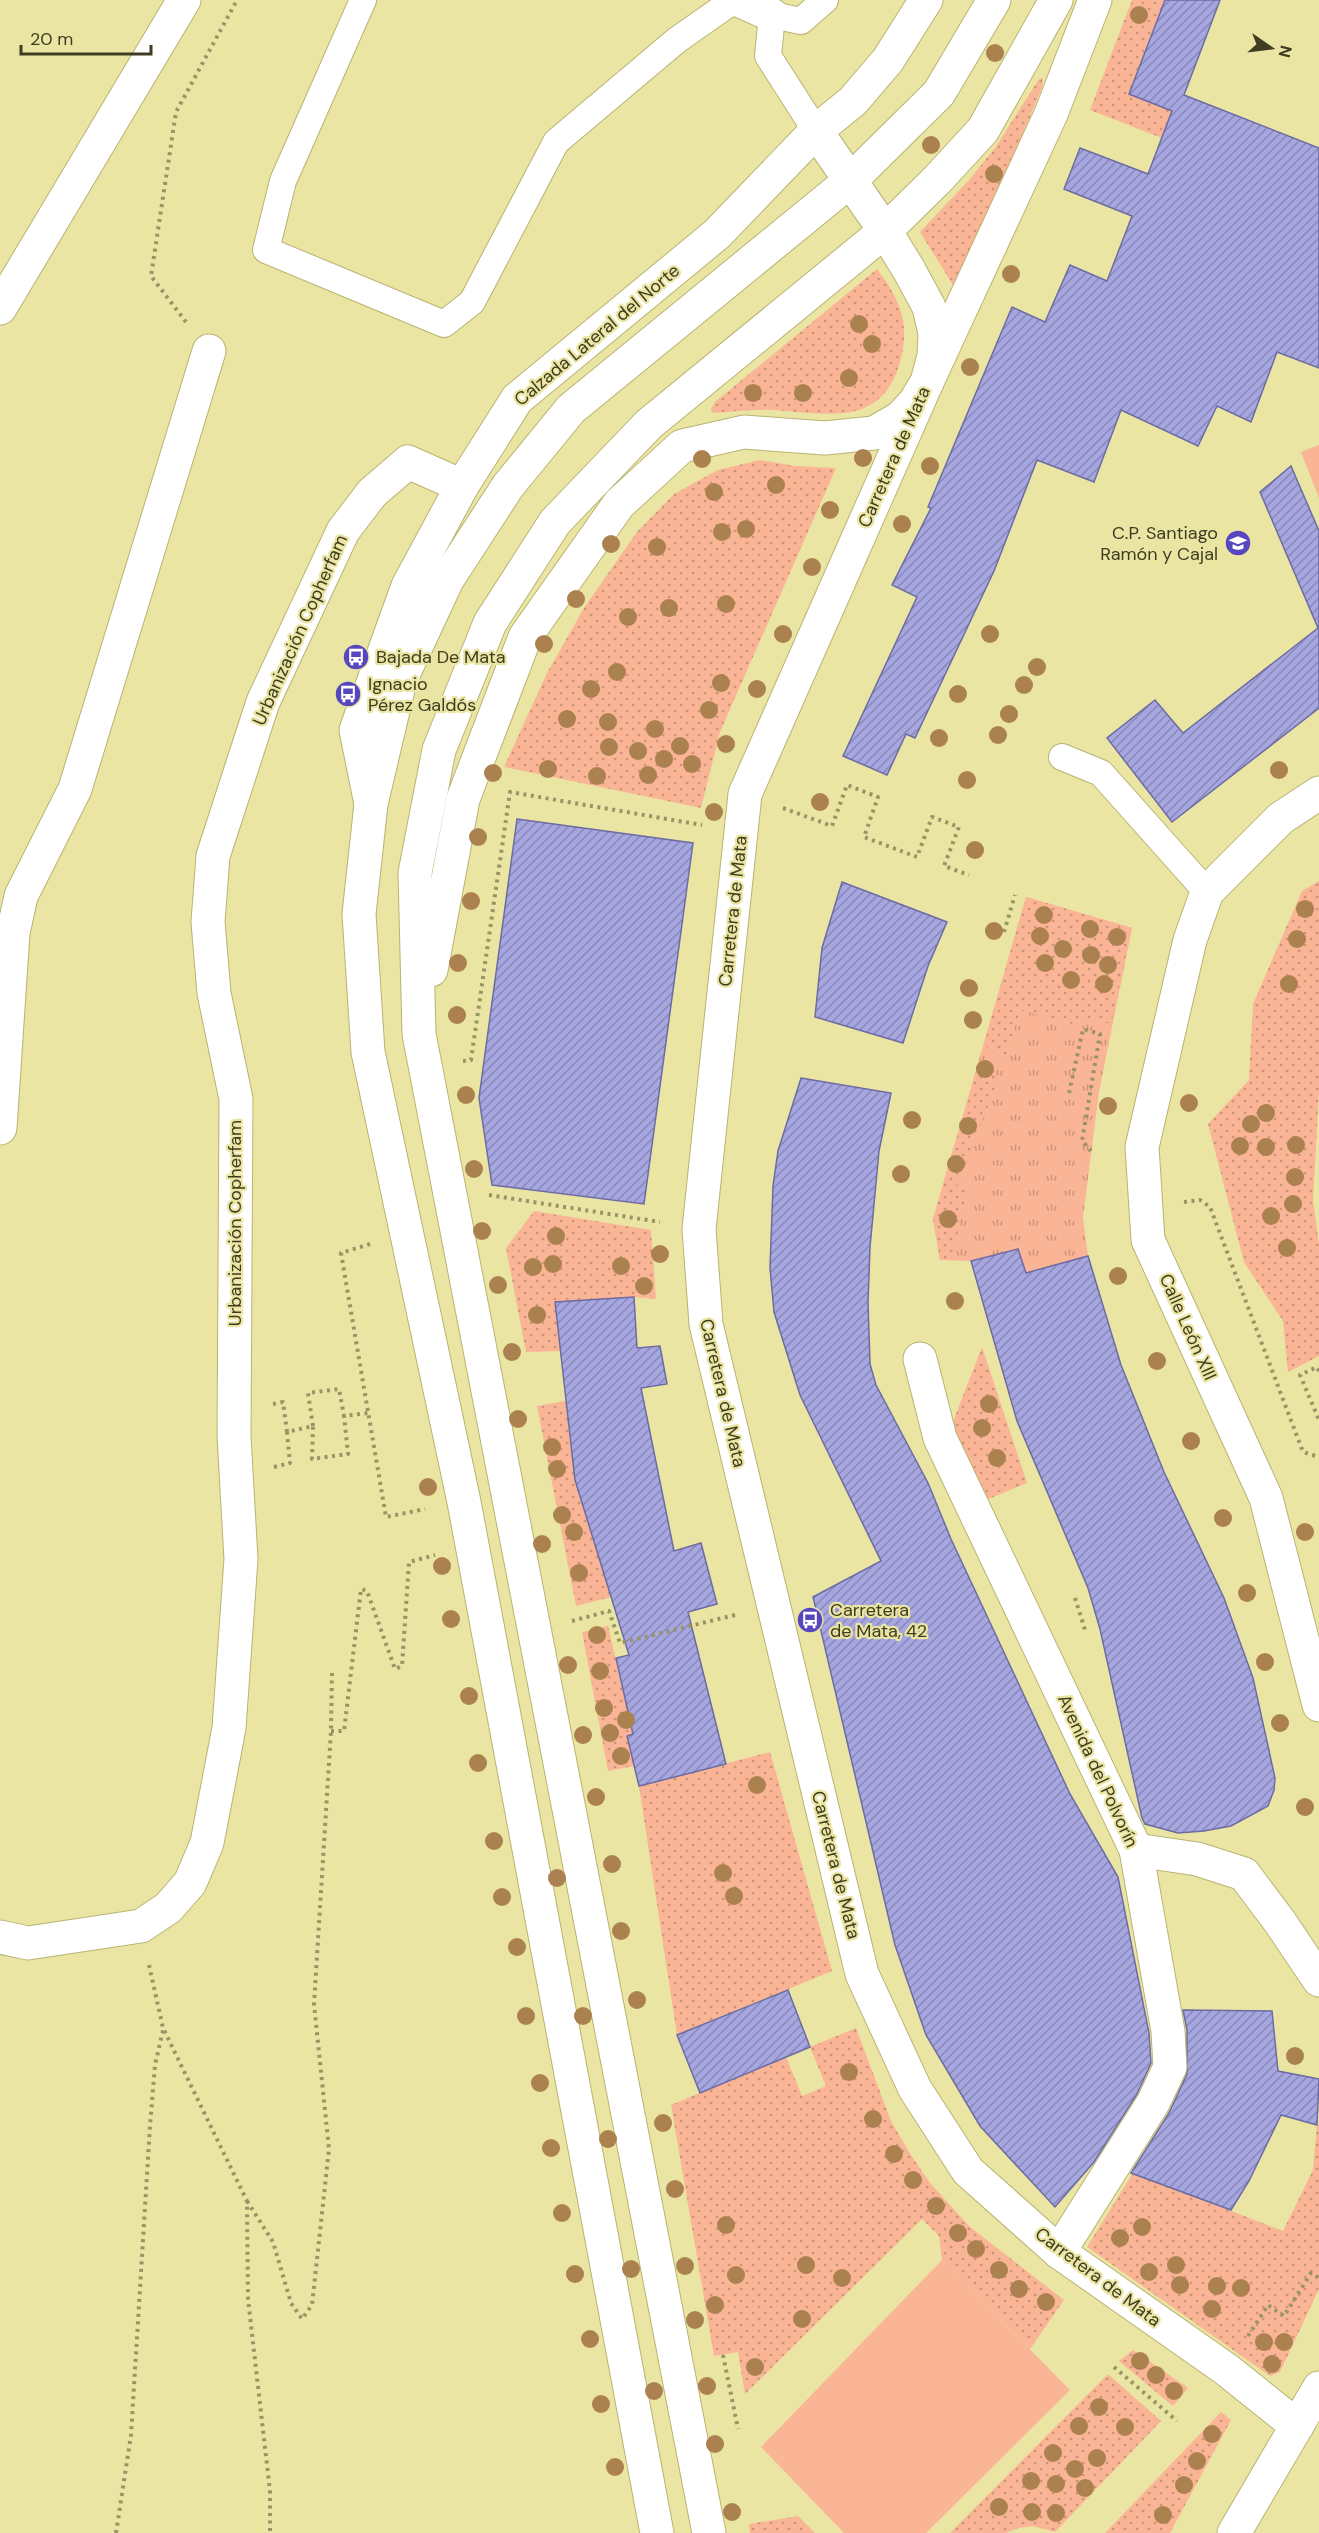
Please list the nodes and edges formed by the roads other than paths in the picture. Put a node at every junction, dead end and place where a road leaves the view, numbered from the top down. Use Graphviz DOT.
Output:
graph roads {
  1 [pos="184,0"];
  2 [pos="363,0"];
  3 [pos="736,0"];
  4 [pos="825,0"];
  5 [pos="926,0"];
  6 [pos="994,0"];
  7 [pos="1056,0"];
  8 [pos="1095,0"];
  9 [pos="772,15"];
  10 [pos="816,131"];
  11 [pos="850,180"];
  12 [pos="885,231"];
  13 [pos="0,308"];
  14 [pos="209,351"];
  15 [pos="927,382"];
  16 [pos="462,486"];
  17 [pos="1062,757"];
  18 [pos="1319,793"];
  19 [pos="371,804"];
  20 [pos="1208,892"];
  21 [pos="419,1034"];
  22 [pos="0,1128"];
  23 [pos="920,1359"];
  24 [pos="1319,1705"];
  25 [pos="1136,1850"];
  26 [pos="0,1937"];
  27 [pos="1319,1980"];
  28 [pos="1059,2252"];
  29 [pos="1319,2388"];
  30 [pos="1297,2426"];
  31 [pos="657,2533"];
  32 [pos="710,2533"];
  33 [pos="1234,2533"];
  1 -- 13 [label="street"];
  2 -- 3 [label="lane"];
  3 -- 9 [label="street"];
  4 -- 9 [label="lane"];
  5 -- 10 [label="street, Calzada Lateral del Norte"];
  6 -- 11 [label="street"];
  7 -- 12 [label="street"];
  8 -- 15 [label="street, Carretera de Mata"];
  9 -- 10 [label="lane"];
  10 -- 11 [label="street"];
  10 -- 16 [label="street, Calzada Lateral del Norte"];
  11 -- 12 [label="street"];
  11 -- 19 [label="street"];
  12 -- 15 [label="street"];
  12 -- 21 [label="street"];
  14 -- 22 [label="street"];
  15 -- 21 [label="street"];
  15 -- 28 [label="street, Carretera de Mata"];
  16 -- 19 [label="street, Calzada Lateral del Norte"];
  16 -- 26 [label="street, Urbanización Copherfam"];
  17 -- 20 [label="lane"];
  18 -- 20 [label="street"];
  19 -- 31 [label="street"];
  20 -- 24 [label="street, Calle León XIII"];
  21 -- 32 [label="street"];
  23 -- 25 [label="street, Avenida del Polvorín"];
  25 -- 27 [label="street"];
  25 -- 28 [label="street, Avenida del Polvorín"];
  28 -- 30 [label="street, Carretera de Mata"];
  29 -- 30 [label="street"];
  30 -- 33 [label="street"];
}
